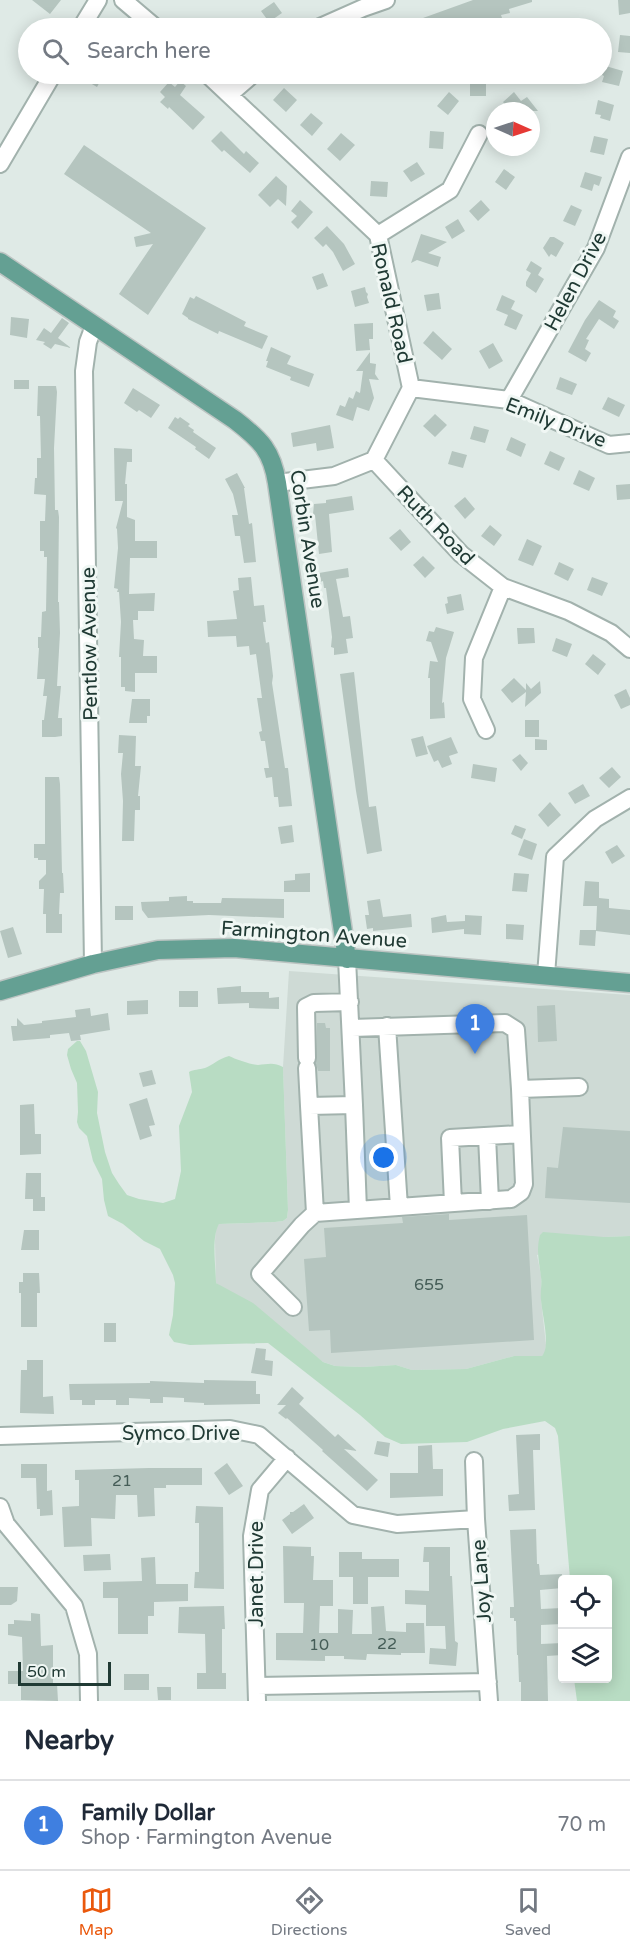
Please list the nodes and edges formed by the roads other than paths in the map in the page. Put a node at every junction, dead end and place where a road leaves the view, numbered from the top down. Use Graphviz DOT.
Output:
graph roads {
  1 [pos="98,0"];
  2 [pos="123,0"];
  3 [pos="386,0"];
  4 [pos="87,18"];
  5 [pos="144,18"];
  6 [pos="340,18"];
  7 [pos="47,84"];
  8 [pos="219,84"];
  9 [pos="242,84"];
  10 [pos="231,94"];
  11 [pos="479,134"];
  12 [pos="630,157"];
  13 [pos="0,164"];
  14 [pos="378,235"];
  15 [pos="0,262"];
  16 [pos="94,326"];
  17 [pos="411,388"];
  18 [pos="509,400"];
  19 [pos="630,443"];
  20 [pos="374,460"];
  21 [pos="277,483"];
  22 [pos="503,588"];
  23 [pos="630,649"];
  24 [pos="486,730"];
  25 [pos="630,798"];
  26 [pos="347,960"];
  27 [pos="93,964"];
  28 [pos="546,975"];
  29 [pos="630,983"];
  30 [pos="0,991"];
  31 [pos="350,1002"];
  32 [pos="387,1026"];
  33 [pos="352,1028"];
  34 [pos="579,1087"];
  35 [pos="520,1089"];
  36 [pos="354,1105"];
  37 [pos="309,1106"];
  38 [pos="521,1134"];
  39 [pos="486,1136"];
  40 [pos="490,1201"];
  41 [pos="453,1203"];
  42 [pos="399,1207"];
  43 [pos="358,1210"];
  44 [pos="315,1214"];
  45 [pos="293,1306"];
  46 [pos="0,1436"];
  47 [pos="287,1458"];
  48 [pos="474,1461"];
  49 [pos="0,1507"];
  50 [pos="476,1519"];
  51 [pos="488,1682"];
  52 [pos="257,1693"];
  53 [pos="89,1701"];
  54 [pos="489,1701"];
  1 -- 4 [label="street"];
  2 -- 5 [label="street"];
  3 -- 6 [label="street"];
  7 -- 13 [label="street"];
  8 -- 10 [label="street, Ronald Road"];
  9 -- 10 [label="street"];
  10 -- 14 [label="street, Ronald Road"];
  11 -- 14 [label="street"];
  12 -- 18 [label="street, Helen Drive"];
  14 -- 17 [label="street, Ronald Road"];
  15 -- 16 [label="main road, Corbin Avenue"];
  16 -- 21 [label="main road, Corbin Avenue"];
  16 -- 27 [label="street, Pentlow Avenue"];
  17 -- 18 [label="street, Emily Drive"];
  17 -- 20 [label="street, Ronald Road"];
  18 -- 19 [label="street, Emily Drive"];
  20 -- 21 [label="street"];
  20 -- 22 [label="street, Ruth Road"];
  21 -- 26 [label="main road, Corbin Avenue"];
  22 -- 23 [label="street, Ruth Road"];
  22 -- 24 [label="street"];
  25 -- 28 [label="street"];
  26 -- 27 [label="main road, Farmington Avenue"];
  26 -- 28 [label="main road, Farmington Avenue"];
  26 -- 31 [label="street"];
  27 -- 30 [label="main road, Farmington Avenue"];
  28 -- 29 [label="main road, Farmington Avenue"];
  31 -- 33 [label="street"];
  31 -- 37 [label="street"];
  32 -- 33 [label="street"];
  32 -- 35 [label="street"];
  32 -- 42 [label="street"];
  33 -- 36 [label="street"];
  34 -- 35 [label="street"];
  35 -- 38 [label="street"];
  36 -- 37 [label="street"];
  36 -- 43 [label="street"];
  37 -- 44 [label="street"];
  38 -- 39 [label="street"];
  38 -- 40 [label="street"];
  39 -- 40 [label="street"];
  39 -- 41 [label="street"];
  40 -- 41 [label="street"];
  41 -- 42 [label="street"];
  42 -- 43 [label="street"];
  43 -- 44 [label="street"];
  44 -- 45 [label="street"];
  46 -- 47 [label="street, Symco Drive"];
  47 -- 50 [label="street, Symco Drive"];
  47 -- 52 [label="street, Janet Drive"];
  48 -- 50 [label="street, Joy Lane"];
  49 -- 53 [label="street"];
  50 -- 51 [label="street, Joy Lane"];
  51 -- 52 [label="street"];
  51 -- 54 [label="street, Joy Lane"];
}
